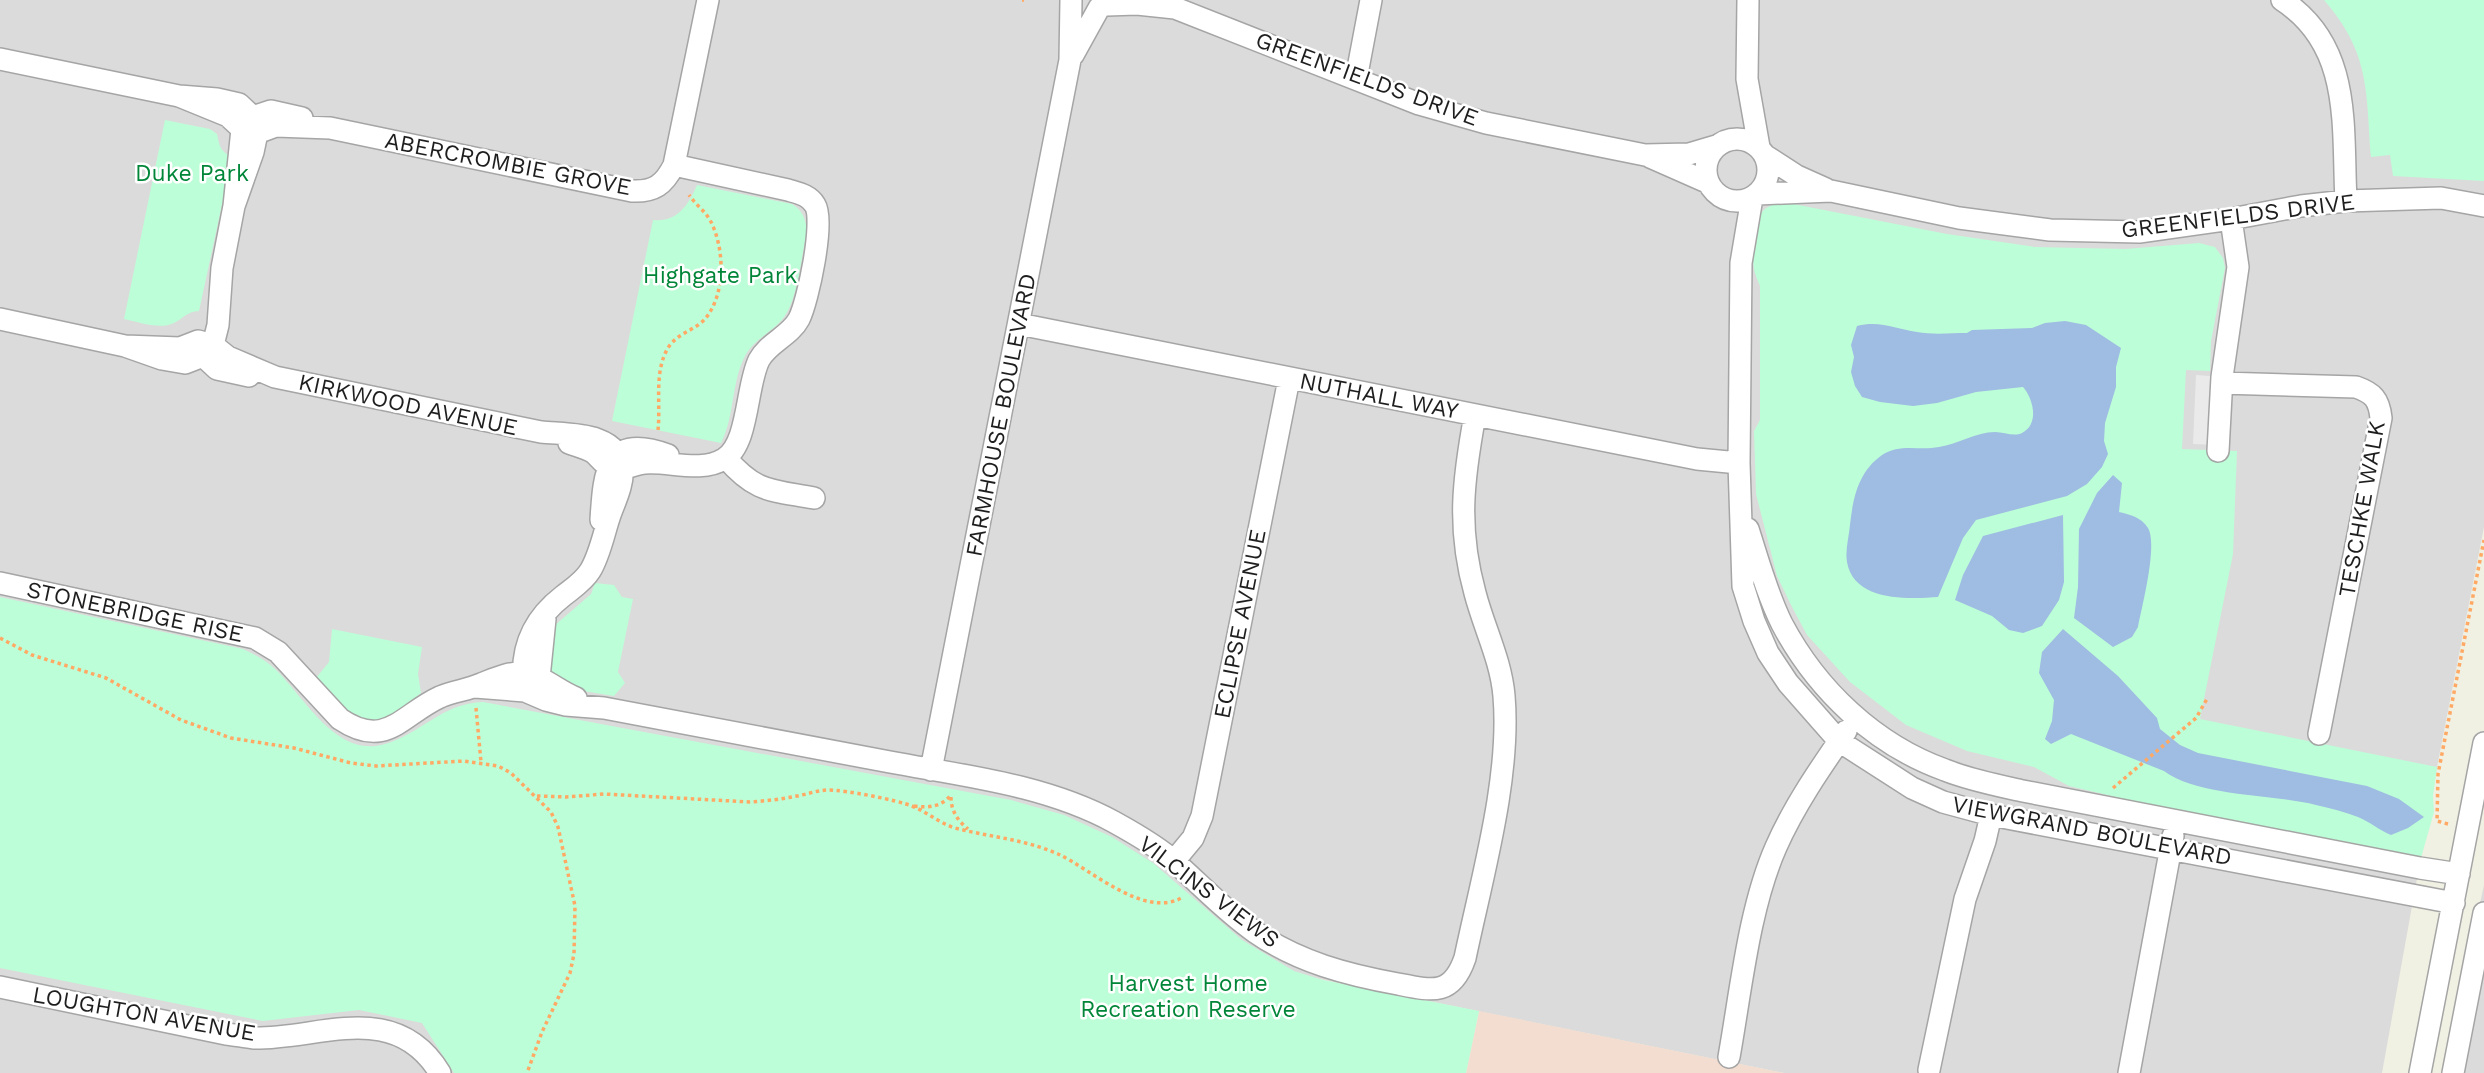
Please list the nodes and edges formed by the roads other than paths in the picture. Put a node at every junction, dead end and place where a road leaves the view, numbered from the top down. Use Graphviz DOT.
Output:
graph roads {
  1 [pos="708,0"];
  2 [pos="1072,0"];
  3 [pos="1371,0"];
  4 [pos="1748,0"];
  5 [pos="2282,0"];
  6 [pos="1107,4"];
  7 [pos="1170,4"];
  8 [pos="0,59"];
  9 [pos="1070,60"];
  10 [pos="1356,79"];
  11 [pos="1747,79"];
  12 [pos="250,126"];
  13 [pos="1724,142"];
  14 [pos="1762,152"];
  15 [pos="1645,155"];
  16 [pos="674,165"];
  17 [pos="1715,190"];
  18 [pos="1831,191"];
  19 [pos="1755,196"];
  20 [pos="2346,201"];
  21 [pos="2483,205"];
  22 [pos="2231,219"];
  23 [pos="1741,262"];
  24 [pos="0,319"];
  25 [pos="1019,324"];
  26 [pos="205,347"];
  27 [pos="1289,379"];
  28 [pos="2222,383"];
  29 [pos="1475,415"];
  30 [pos="2218,450"];
  31 [pos="726,458"];
  32 [pos="1739,463"];
  33 [pos="616,465"];
  34 [pos="696,465"];
  35 [pos="814,498"];
  36 [pos="1740,507"];
  37 [pos="0,583"];
  38 [pos="529,679"];
  39 [pos="1855,718"];
  40 [pos="2319,734"];
  41 [pos="1839,741"];
  42 [pos="2484,743"];
  43 [pos="931,769"];
  44 [pos="1991,815"];
  45 [pos="2175,820"];
  46 [pos="2171,847"];
  47 [pos="1174,861"];
  48 [pos="2459,874"];
  49 [pos="2454,902"];
  50 [pos="2484,913"];
  51 [pos="0,987"];
  52 [pos="1728,1057"];
  53 [pos="1930,1070"];
  54 [pos="440,1073"];
  55 [pos="2129,1073"];
  56 [pos="2420,1073"];
  57 [pos="2453,1073"];
  1 -- 16 [label="street"];
  2 -- 6 [label="street, GREENFIELDS DRIVE"];
  2 -- 9 [label="street, FARMHOUSE BOULEVARD"];
  3 -- 10 [label="street"];
  4 -- 11 [label="street"];
  5 -- 20 [label="street"];
  6 -- 7 [label="street, GREENFIELDS DRIVE"];
  6 -- 9 [label="street, FARMHOUSE BOULEVARD"];
  7 -- 10 [label="street, GREENFIELDS DRIVE"];
  8 -- 12 [label="street"];
  9 -- 25 [label="street, FARMHOUSE BOULEVARD"];
  10 -- 15 [label="street, GREENFIELDS DRIVE"];
  11 -- 13 [label="street"];
  11 -- 14 [label="street"];
  12 -- 16 [label="street, ABERCROMBIE GROVE"];
  12 -- 26 [label="street"];
  13 -- 14 [label="street"];
  13 -- 15 [label="street, GREENFIELDS DRIVE"];
  13 -- 17 [label="street"];
  14 -- 18 [label="street, GREENFIELDS DRIVE"];
  14 -- 19 [label="street"];
  15 -- 17 [label="street, GREENFIELDS DRIVE"];
  16 -- 31 [label="street"];
  17 -- 19 [label="street"];
  17 -- 23 [label="street, VIEWGRAND BOULEVARD"];
  18 -- 19 [label="street, GREENFIELDS DRIVE"];
  18 -- 22 [label="street, GREENFIELDS DRIVE"];
  19 -- 23 [label="street, VIEWGRAND BOULEVARD"];
  20 -- 21 [label="street, GREENFIELDS DRIVE"];
  20 -- 22 [label="street, GREENFIELDS DRIVE"];
  22 -- 28 [label="street"];
  23 -- 32 [label="street, VIEWGRAND BOULEVARD"];
  24 -- 26 [label="street"];
  25 -- 27 [label="street, NUTHALL WAY"];
  25 -- 43 [label="street, FARMHOUSE BOULEVARD"];
  26 -- 33 [label="street, KIRKWOOD AVENUE"];
  27 -- 29 [label="street, NUTHALL WAY"];
  27 -- 47 [label="street, ECLIPSE AVENUE"];
  28 -- 30 [label="street"];
  28 -- 40 [label="street, TESCHKE WALK"];
  29 -- 32 [label="street, NUTHALL WAY"];
  29 -- 47 [label="street, VILCINS VIEWS"];
  31 -- 34 [label="street"];
  31 -- 35 [label="street"];
  32 -- 36 [label="street, VIEWGRAND BOULEVARD"];
  33 -- 34 [label="street"];
  33 -- 34 [label="street"];
  33 -- 38 [label="street"];
  36 -- 39 [label="street, VIEWGRAND BOULEVARD"];
  36 -- 41 [label="street, VIEWGRAND BOULEVARD"];
  37 -- 38 [label="street, STONEBRIDGE RISE"];
  38 -- 43 [label="street, VILCINS VIEWS"];
  39 -- 41 [label="street"];
  39 -- 45 [label="street, VIEWGRAND BOULEVARD"];
  41 -- 44 [label="street, VIEWGRAND BOULEVARD"];
  41 -- 52 [label="street"];
  42 -- 48 [label="street"];
  43 -- 47 [label="street, VILCINS VIEWS"];
  44 -- 46 [label="street, VIEWGRAND BOULEVARD"];
  44 -- 53 [label="street"];
  45 -- 46 [label="street"];
  45 -- 48 [label="street, VIEWGRAND BOULEVARD"];
  46 -- 49 [label="street, VIEWGRAND BOULEVARD"];
  46 -- 55 [label="street"];
  48 -- 49 [label="street"];
  49 -- 56 [label="street"];
  50 -- 57 [label="street"];
  51 -- 54 [label="street, LOUGHTON AVENUE"];
}
